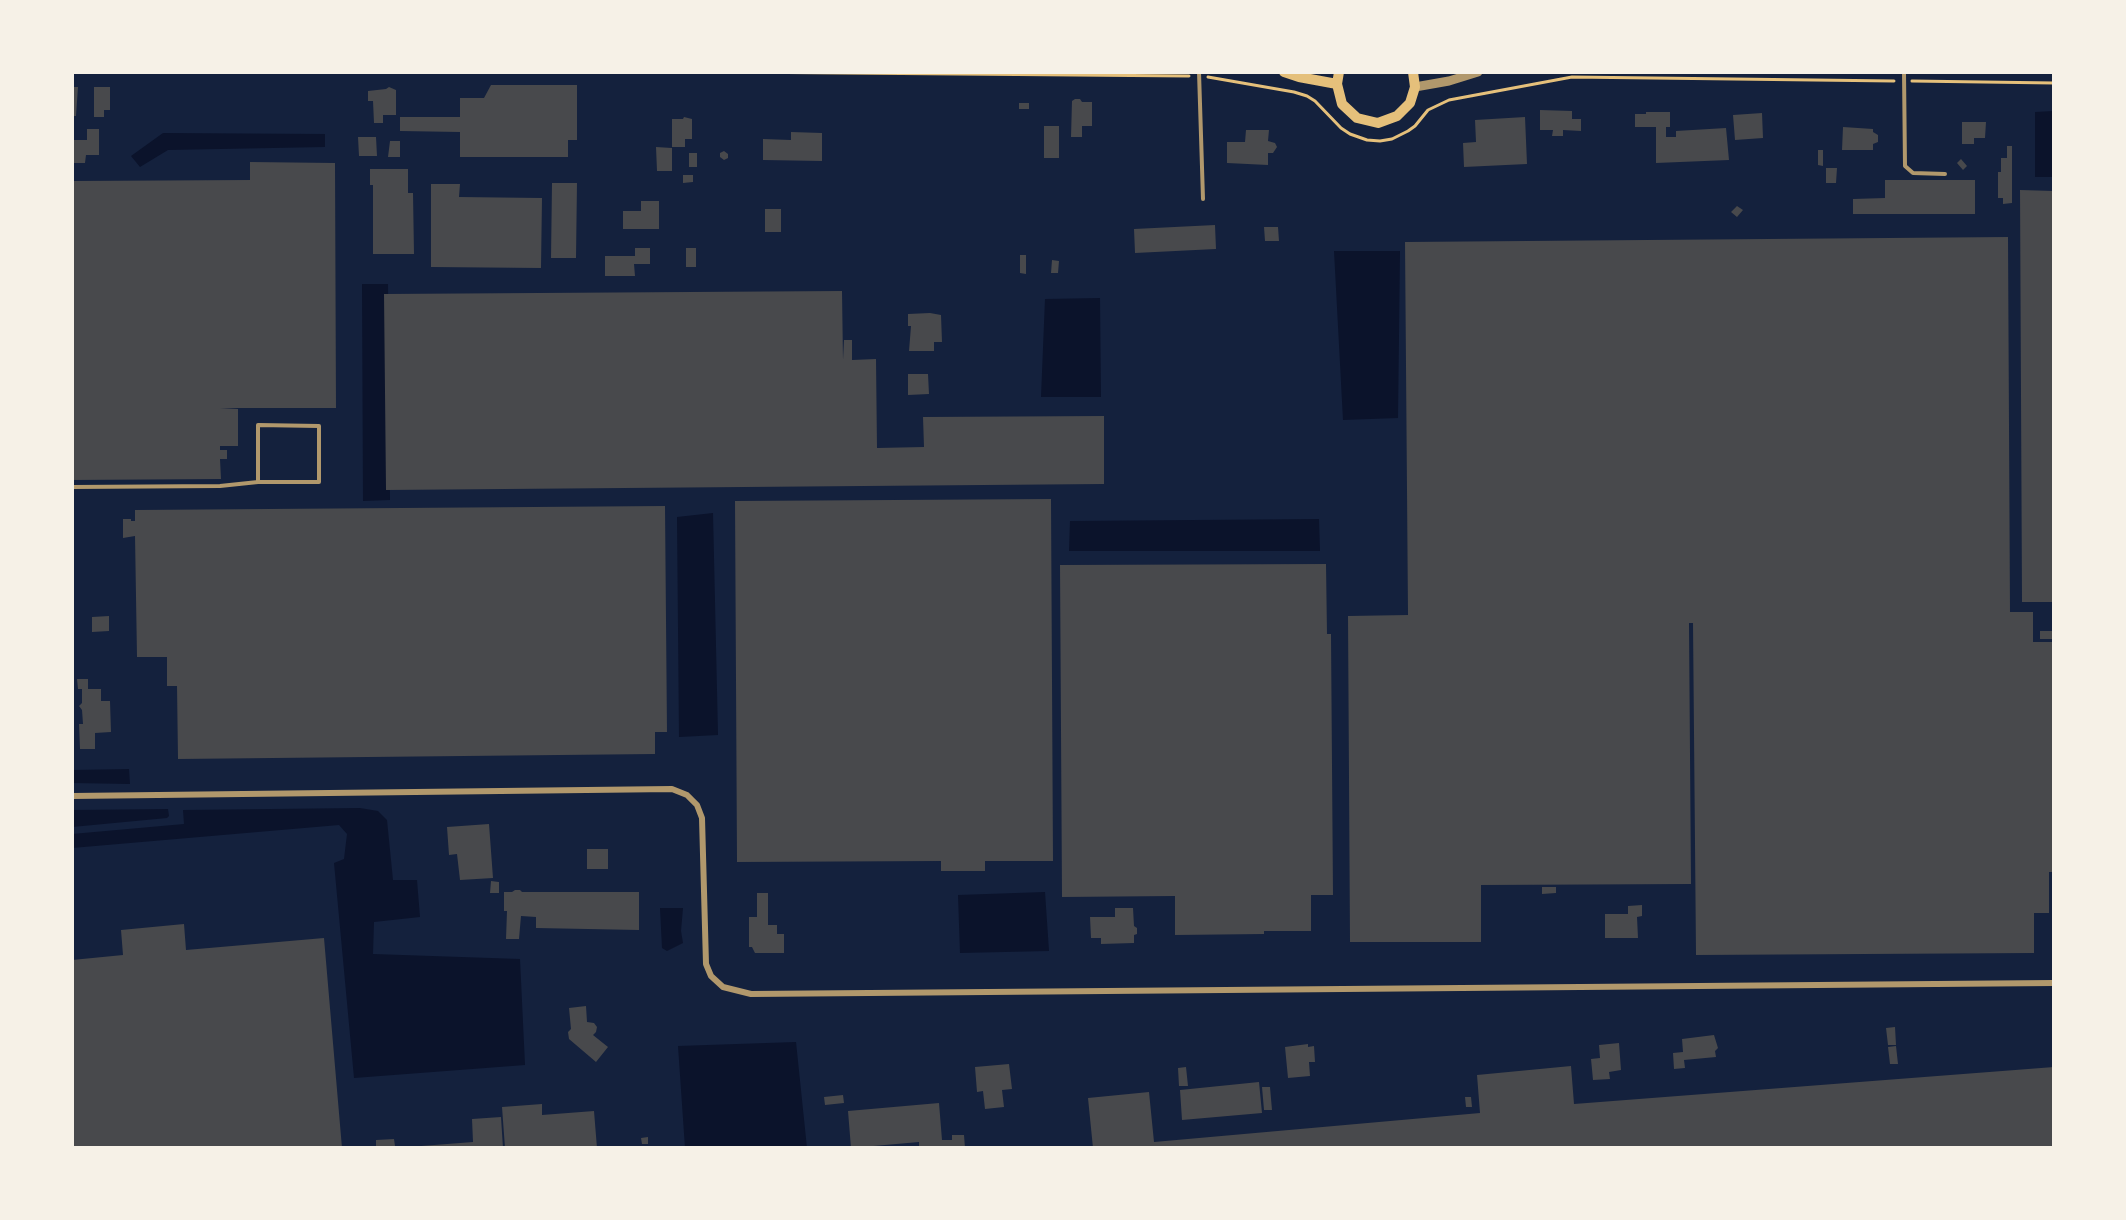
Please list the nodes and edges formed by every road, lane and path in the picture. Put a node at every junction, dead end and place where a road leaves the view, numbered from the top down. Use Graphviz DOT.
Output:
graph roads {
  1 [pos="729,72"];
  2 [pos="1284,72"];
  3 [pos="1339,72"];
  4 [pos="1413,72"];
  5 [pos="1478,72"];
  6 [pos="1904,72"];
  7 [pos="1199,74"];
  8 [pos="1904,81"];
  9 [pos="2054,83"];
  10 [pos="1337,84"];
  11 [pos="1415,87"];
  12 [pos="1945,174"];
  13 [pos="1203,199"];
  14 [pos="258,482"];
  15 [pos="72,486"];
  16 [pos="72,796"];
  17 [pos="2054,983"];
  1 -- 7 [label="path"];
  2 -- 10 [label="main road"];
  3 -- 10 [label="main road"];
  4 -- 11 [label="main road"];
  5 -- 11 [label="street"];
  6 -- 8 [label="lane"];
  7 -- 8 [label="path"];
  7 -- 13 [label="lane"];
  8 -- 9 [label="path"];
  8 -- 12 [label="lane"];
  10 -- 11 [label="main road"];
  14 -- 14 [label="lane"];
  14 -- 15 [label="lane"];
  16 -- 17 [label="street"];
}
